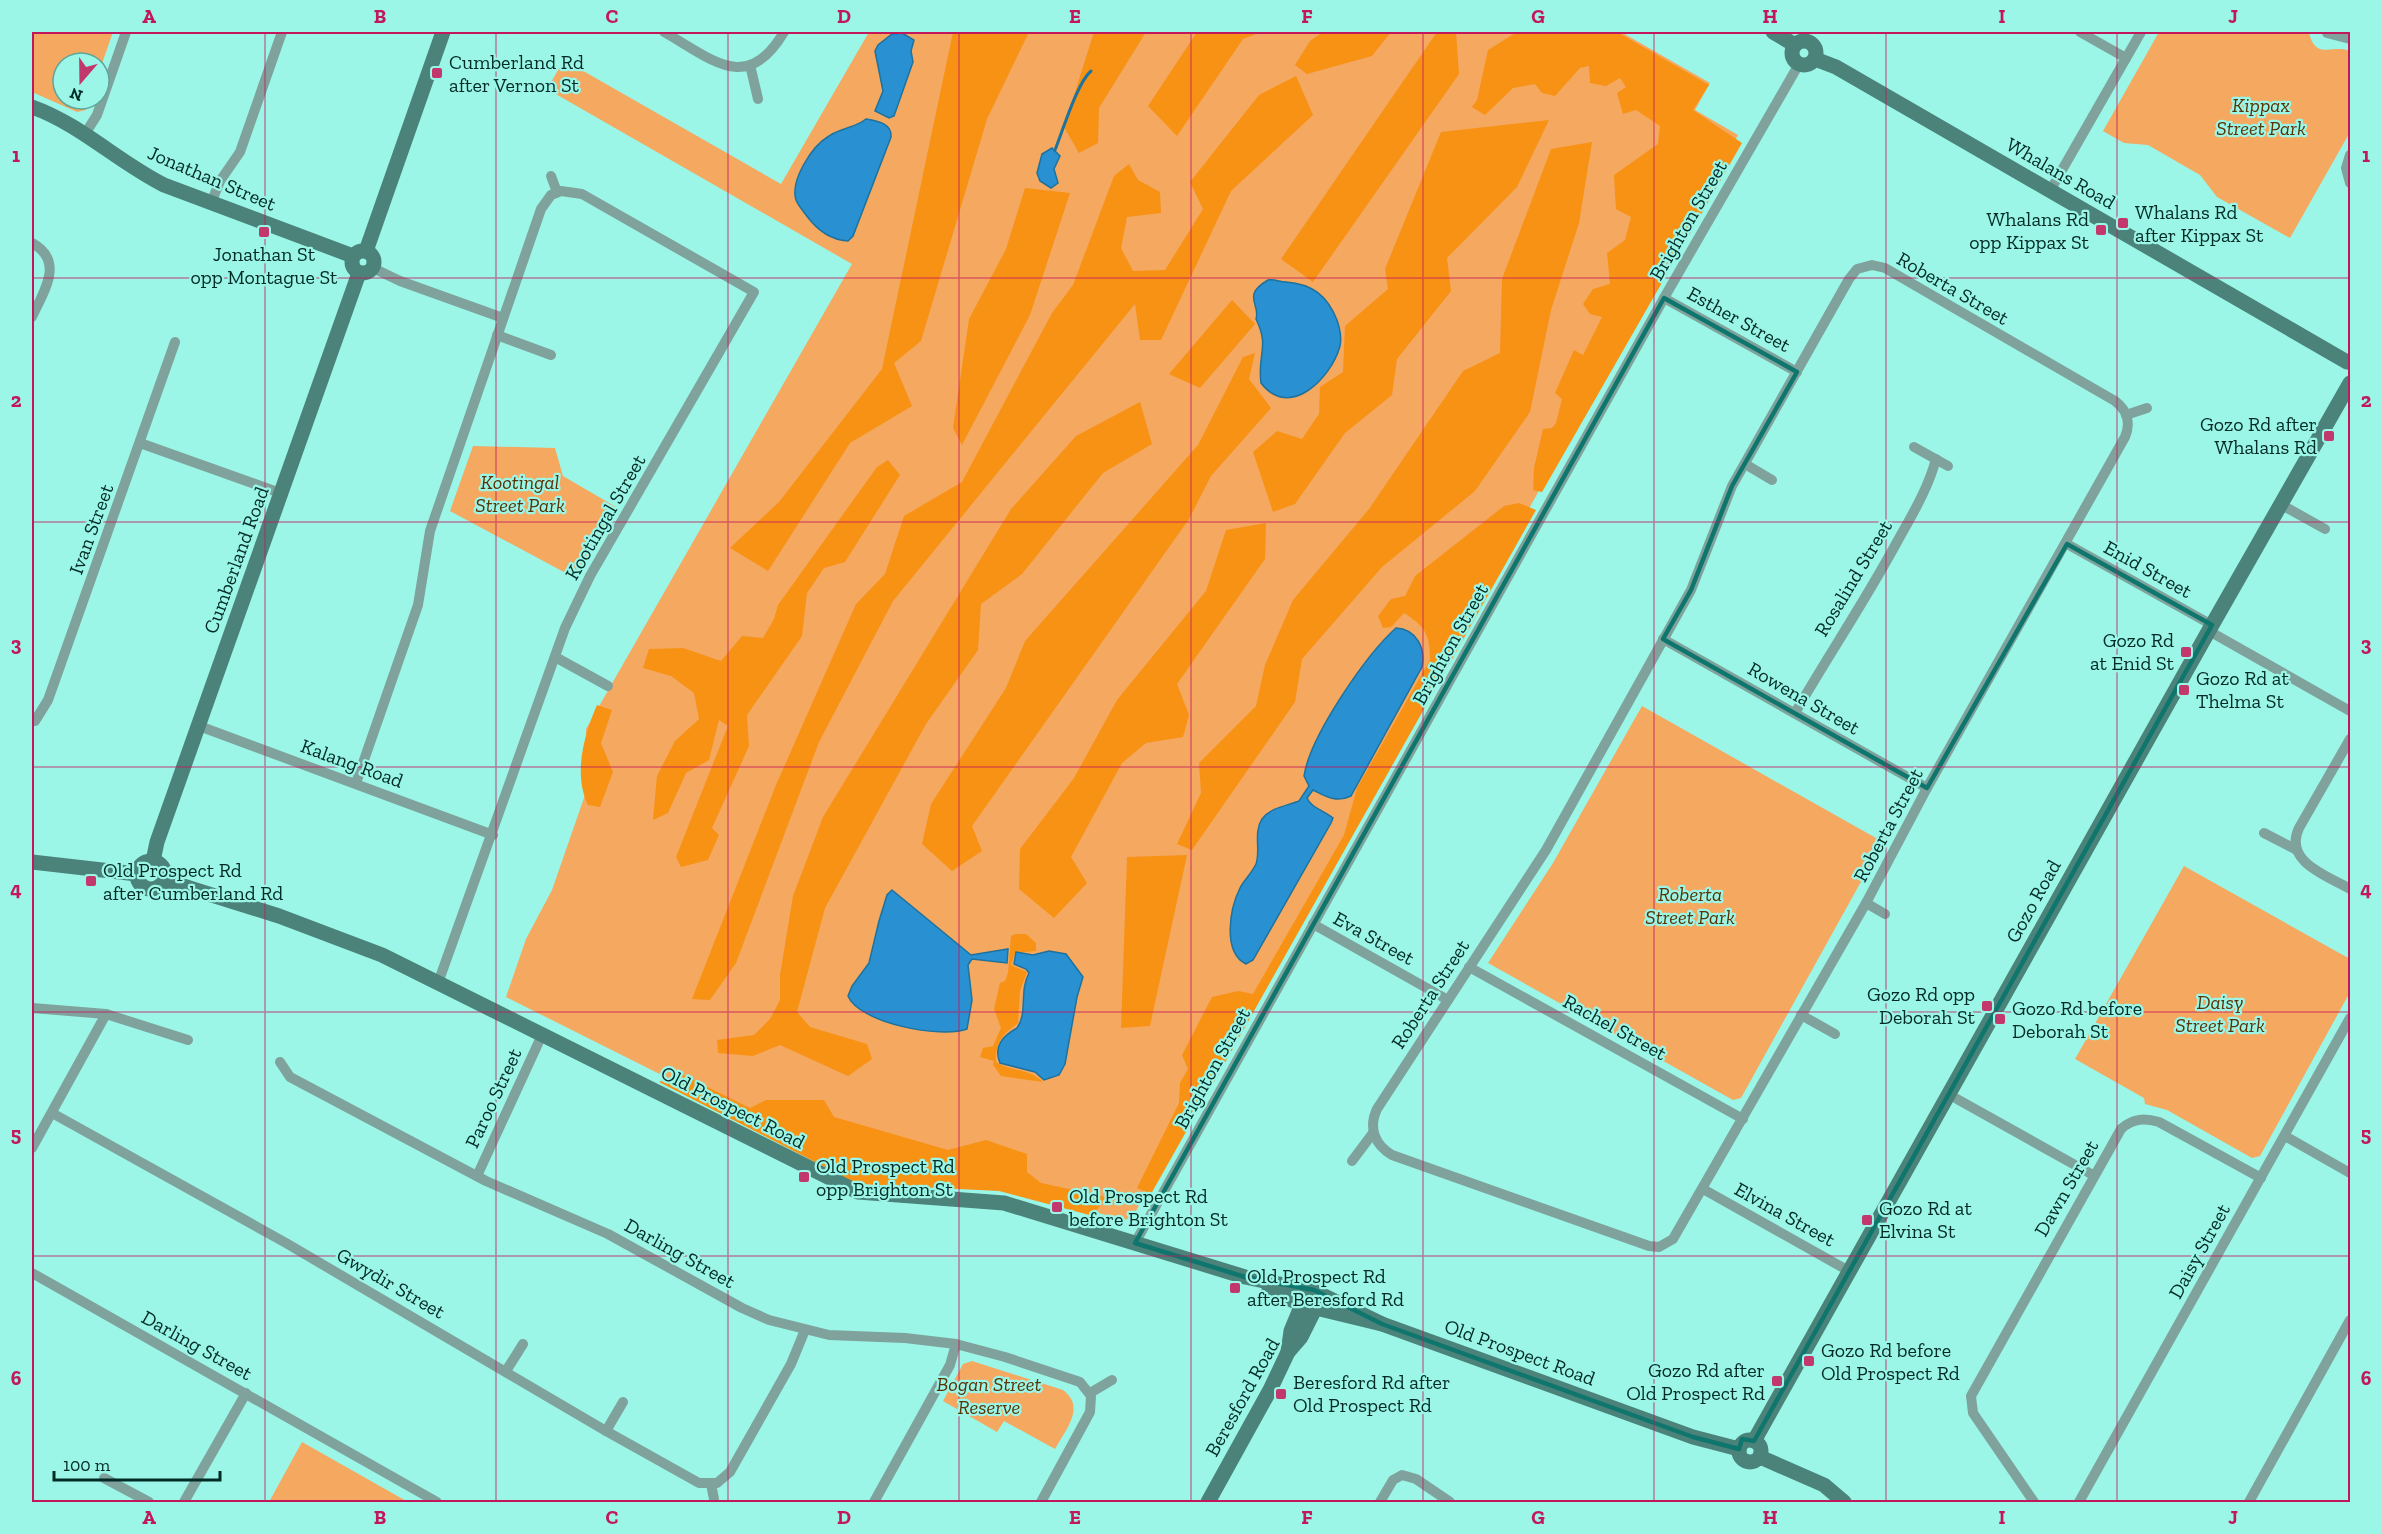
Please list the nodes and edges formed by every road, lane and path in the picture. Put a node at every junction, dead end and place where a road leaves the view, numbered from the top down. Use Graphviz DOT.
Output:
graph roads {
  1 [pos="126,32"];
  2 [pos="282,32"];
  3 [pos="443,32"];
  4 [pos="664,32"];
  5 [pos="784,32"];
  6 [pos="1773,32"];
  7 [pos="2080,32"];
  8 [pos="2141,32"];
  9 [pos="2327,33"];
  10 [pos="2350,39"];
  11 [pos="1795,45"];
  12 [pos="2126,58"];
  13 [pos="1815,59"];
  14 [pos="1799,64"];
  15 [pos="750,65"];
  16 [pos="758,99"];
  17 [pos="32,107"];
  18 [pos="85,134"];
  19 [pos="2350,155"];
  20 [pos="551,176"];
  21 [pos="2350,183"];
  22 [pos="2050,190"];
  23 [pos="557,192"];
  24 [pos="211,203"];
  25 [pos="32,243"];
  26 [pos="359,254"];
  27 [pos="366,271"];
  28 [pos="1664,298"];
  29 [pos="32,317"];
  30 [pos="503,318"];
  31 [pos="497,335"];
  32 [pos="174,342"];
  33 [pos="551,355"];
  34 [pos="2349,360"];
  35 [pos="1797,372"];
  36 [pos="2350,381"];
  37 [pos="2147,408"];
  38 [pos="2126,415"];
  39 [pos="140,443"];
  40 [pos="1914,447"];
  41 [pos="1936,459"];
  42 [pos="1744,464"];
  43 [pos="1948,466"];
  44 [pos="1772,480"];
  45 [pos="282,494"];
  46 [pos="2280,504"];
  47 [pos="2325,529"];
  48 [pos="2067,544"];
  49 [pos="2210,628"];
  50 [pos="1663,639"];
  51 [pos="557,658"];
  52 [pos="608,686"];
  53 [pos="2350,711"];
  54 [pos="1795,713"];
  55 [pos="32,721"];
  56 [pos="199,726"];
  57 [pos="2350,739"];
  58 [pos="356,783"];
  59 [pos="1927,788"];
  60 [pos="2264,833"];
  61 [pos="493,835"];
  62 [pos="2297,850"];
  63 [pos="153,861"];
  64 [pos="32,862"];
  65 [pos="137,874"];
  66 [pos="164,880"];
  67 [pos="2350,889"];
  68 [pos="1866,903"];
  69 [pos="1885,914"];
  70 [pos="1314,924"];
  71 [pos="1469,967"];
  72 [pos="438,983"];
  73 [pos="1448,1000"];
  74 [pos="32,1008"];
  75 [pos="106,1014"];
  76 [pos="1801,1015"];
  77 [pos="2350,1018"];
  78 [pos="1835,1034"];
  79 [pos="542,1035"];
  80 [pos="188,1040"];
  81 [pos="280,1062"];
  82 [pos="1948,1094"];
  83 [pos="52,1113"];
  84 [pos="1743,1119"];
  85 [pos="1373,1133"];
  86 [pos="2285,1136"];
  87 [pos="32,1149"];
  88 [pos="1352,1161"];
  89 [pos="2350,1173"];
  90 [pos="2093,1175"];
  91 [pos="477,1176"];
  92 [pos="2261,1178"];
  93 [pos="1703,1189"];
  94 [pos="1135,1243"];
  95 [pos="1849,1270"];
  96 [pos="32,1273"];
  97 [pos="1310,1303"];
  98 [pos="2350,1320"];
  99 [pos="805,1330"];
  100 [pos="523,1344"];
  101 [pos="956,1344"];
  102 [pos="506,1371"];
  103 [pos="1112,1380"];
  104 [pos="246,1393"];
  105 [pos="1090,1393"];
  106 [pos="624,1402"];
  107 [pos="606,1431"];
  108 [pos="1754,1441"];
  109 [pos="1739,1449"];
  110 [pos="1760,1457"];
  111 [pos="104,1478"];
  112 [pos="711,1484"];
  113 [pos="714,1499"];
  114 [pos="149,1503"];
  115 [pos="184,1503"];
  116 [pos="437,1503"];
  117 [pos="874,1503"];
  118 [pos="1041,1503"];
  119 [pos="1208,1503"];
  120 [pos="1380,1503"];
  121 [pos="1450,1503"];
  122 [pos="1844,1503"];
  123 [pos="2034,1503"];
  124 [pos="2079,1503"];
  125 [pos="2249,1503"];
  1 -- 18 [label="street"];
  2 -- 24 [label="street"];
  3 -- 26 [label="street"];
  4 -- 15 [label="street"];
  5 -- 15 [label="street"];
  6 -- 11 [label="street"];
  7 -- 12 [label="street"];
  8 -- 12 [label="street"];
  9 -- 10 [label="street"];
  11 -- 13 [label="street"];
  11 -- 14 [label="street"];
  12 -- 22 [label="street"];
  13 -- 14 [label="street"];
  13 -- 22 [label="street, Whalans Road"];
  14 -- 28 [label="street, Brighton Street"];
  15 -- 16 [label="street"];
  17 -- 18 [label="street, Jonathan Street"];
  18 -- 24 [label="street, Jonathan Street"];
  19 -- 21 [label="street"];
  20 -- 23 [label="street"];
  22 -- 34 [label="street, Whalans Road"];
  23 -- 30 [label="street"];
  23 -- 51 [label="street, Kootingal Street"];
  24 -- 26 [label="street, Jonathan Street"];
  25 -- 29 [label="street"];
  26 -- 27 [label="street"];
  27 -- 30 [label="street"];
  27 -- 45 [label="street, Cumberland Road"];
  28 -- 35 [label="street, Esther Street"];
  28 -- 70 [label="street, Brighton Street"];
  30 -- 31 [label="street"];
  31 -- 33 [label="street"];
  31 -- 58 [label="street"];
  32 -- 39 [label="street, Ivan Street"];
  34 -- 36 [label="street"];
  35 -- 38 [label="street, Roberta Street"];
  35 -- 42 [label="street, Roberta Street"];
  36 -- 46 [label="street, Gozo Road"];
  37 -- 38 [label="street"];
  38 -- 48 [label="street, Roberta Street"];
  39 -- 45 [label="street"];
  39 -- 55 [label="street, Ivan Street"];
  40 -- 41 [label="street"];
  41 -- 43 [label="street"];
  41 -- 54 [label="street, Rosalind Street"];
  42 -- 44 [label="street"];
  42 -- 50 [label="street, Roberta Street"];
  45 -- 56 [label="street, Cumberland Road"];
  46 -- 47 [label="street"];
  46 -- 49 [label="street, Gozo Road"];
  48 -- 49 [label="street, Enid Street"];
  48 -- 59 [label="street, Roberta Street"];
  49 -- 53 [label="street, Enid Street"];
  49 -- 82 [label="street, Gozo Road"];
  50 -- 54 [label="street, Rowena Street"];
  50 -- 71 [label="street, Roberta Street"];
  51 -- 52 [label="street"];
  51 -- 61 [label="street, Kootingal Street"];
  54 -- 59 [label="street, Rowena Street"];
  56 -- 58 [label="street, Kalang Road"];
  56 -- 63 [label="street, Cumberland Road"];
  57 -- 62 [label="street"];
  58 -- 61 [label="street, Kalang Road"];
  59 -- 68 [label="street, Roberta Street"];
  60 -- 62 [label="street"];
  61 -- 72 [label="street, Kootingal Street"];
  62 -- 67 [label="street"];
  63 -- 65 [label="street"];
  63 -- 66 [label="street"];
  64 -- 65 [label="street"];
  65 -- 66 [label="street"];
  66 -- 72 [label="street, Old Prospect Road"];
  68 -- 69 [label="street"];
  68 -- 76 [label="street, Roberta Street"];
  70 -- 73 [label="street, Eva Street"];
  70 -- 94 [label="street, Brighton Street"];
  71 -- 73 [label="street, Roberta Street"];
  71 -- 84 [label="street, Rachel Street"];
  72 -- 79 [label="street, Old Prospect Road"];
  73 -- 85 [label="street, Roberta Street"];
  74 -- 75 [label="street"];
  75 -- 80 [label="street"];
  75 -- 83 [label="street"];
  76 -- 78 [label="street"];
  76 -- 84 [label="street, Roberta Street"];
  77 -- 86 [label="street, Daisy Street"];
  79 -- 91 [label="street, Paroo Street"];
  79 -- 94 [label="street, Old Prospect Road"];
  81 -- 91 [label="street, Darling Street"];
  82 -- 90 [label="street"];
  82 -- 95 [label="street, Gozo Road"];
  83 -- 87 [label="street"];
  83 -- 102 [label="street, Gwydir Street"];
  84 -- 93 [label="street, Roberta Street"];
  85 -- 88 [label="street, Roberta Street"];
  85 -- 93 [label="street, Roberta Street"];
  86 -- 89 [label="street"];
  86 -- 92 [label="street, Daisy Street"];
  90 -- 92 [label="street, Dawn Street"];
  90 -- 123 [label="street, Dawn Street"];
  91 -- 99 [label="street, Darling Street"];
  92 -- 124 [label="street, Daisy Street"];
  93 -- 95 [label="street, Elvina Street"];
  94 -- 97 [label="street, Old Prospect Road"];
  95 -- 108 [label="street, Gozo Road"];
  96 -- 104 [label="street, Darling Street"];
  97 -- 109 [label="street, Old Prospect Road"];
  97 -- 119 [label="street, Beresford Road"];
  98 -- 125 [label="street"];
  99 -- 101 [label="street, Darling Street"];
  99 -- 112 [label="street"];
  100 -- 102 [label="street"];
  101 -- 105 [label="street, Darling Street"];
  101 -- 117 [label="street"];
  102 -- 107 [label="street, Gwydir Street"];
  103 -- 105 [label="street"];
  104 -- 115 [label="street"];
  104 -- 116 [label="street, Darling Street"];
  105 -- 118 [label="street"];
  106 -- 107 [label="street"];
  107 -- 112 [label="street, Gwydir Street"];
  108 -- 109 [label="street"];
  108 -- 110 [label="street"];
  109 -- 110 [label="street"];
  110 -- 122 [label="street"];
  111 -- 114 [label="street"];
  112 -- 113 [label="street"];
  120 -- 121 [label="street"];
}
